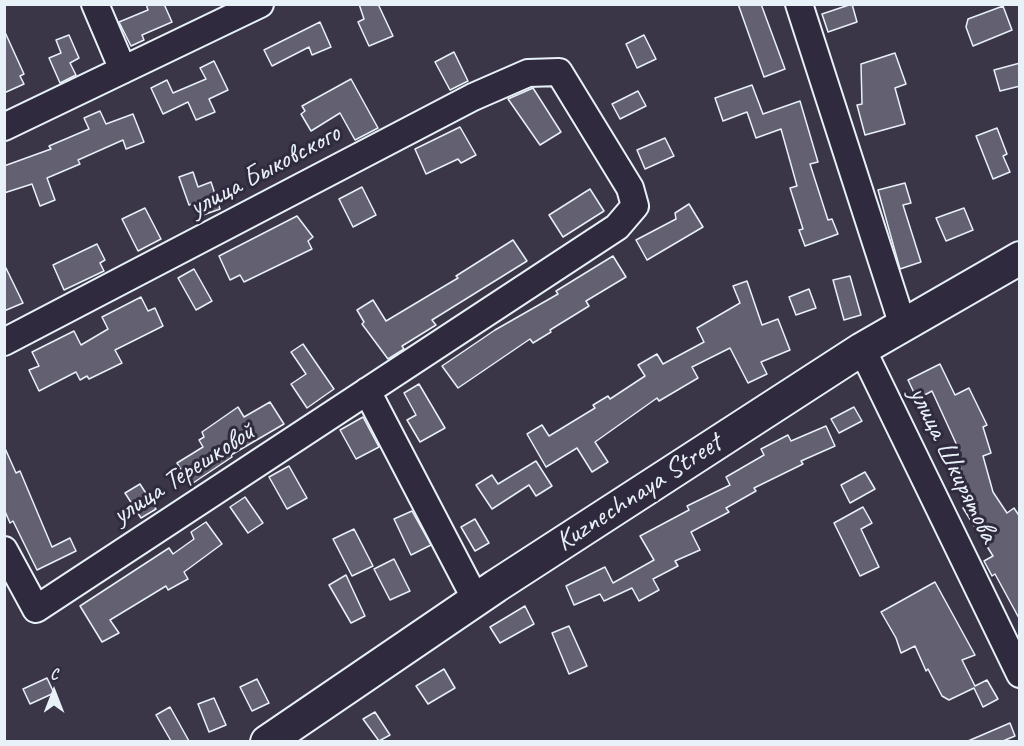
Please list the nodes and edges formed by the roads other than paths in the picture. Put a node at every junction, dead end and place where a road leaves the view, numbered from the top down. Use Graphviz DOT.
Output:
graph roads {
  1 [pos="95,4"];
  2 [pos="260,4"];
  3 [pos="799,4"];
  4 [pos="123,70"];
  5 [pos="559,72"];
  6 [pos="4,127"];
  7 [pos="1020,258"];
  8 [pos="903,326"];
  9 [pos="4,342"];
  10 [pos="862,349"];
  11 [pos="367,391"];
  12 [pos="4,550"];
  13 [pos="476,600"];
  14 [pos="1020,674"];
  15 [pos="267,741"];
  1 -- 4 [label="street"];
  2 -- 4 [label="street"];
  3 -- 8 [label="street"];
  4 -- 6 [label="street"];
  5 -- 9 [label="street, улица Быковского"];
  5 -- 11 [label="street, улица Терешковой"];
  7 -- 8 [label="main road, Kuznechnaya Street"];
  8 -- 10 [label="main road, Kuznechnaya Street"];
  10 -- 13 [label="main road, Kuznechnaya Street"];
  10 -- 14 [label="street, улица Шкирятова"];
  11 -- 12 [label="street, улица Терешковой"];
  11 -- 13 [label="street"];
  13 -- 15 [label="main road, Kuznechnaya Street"];
}
